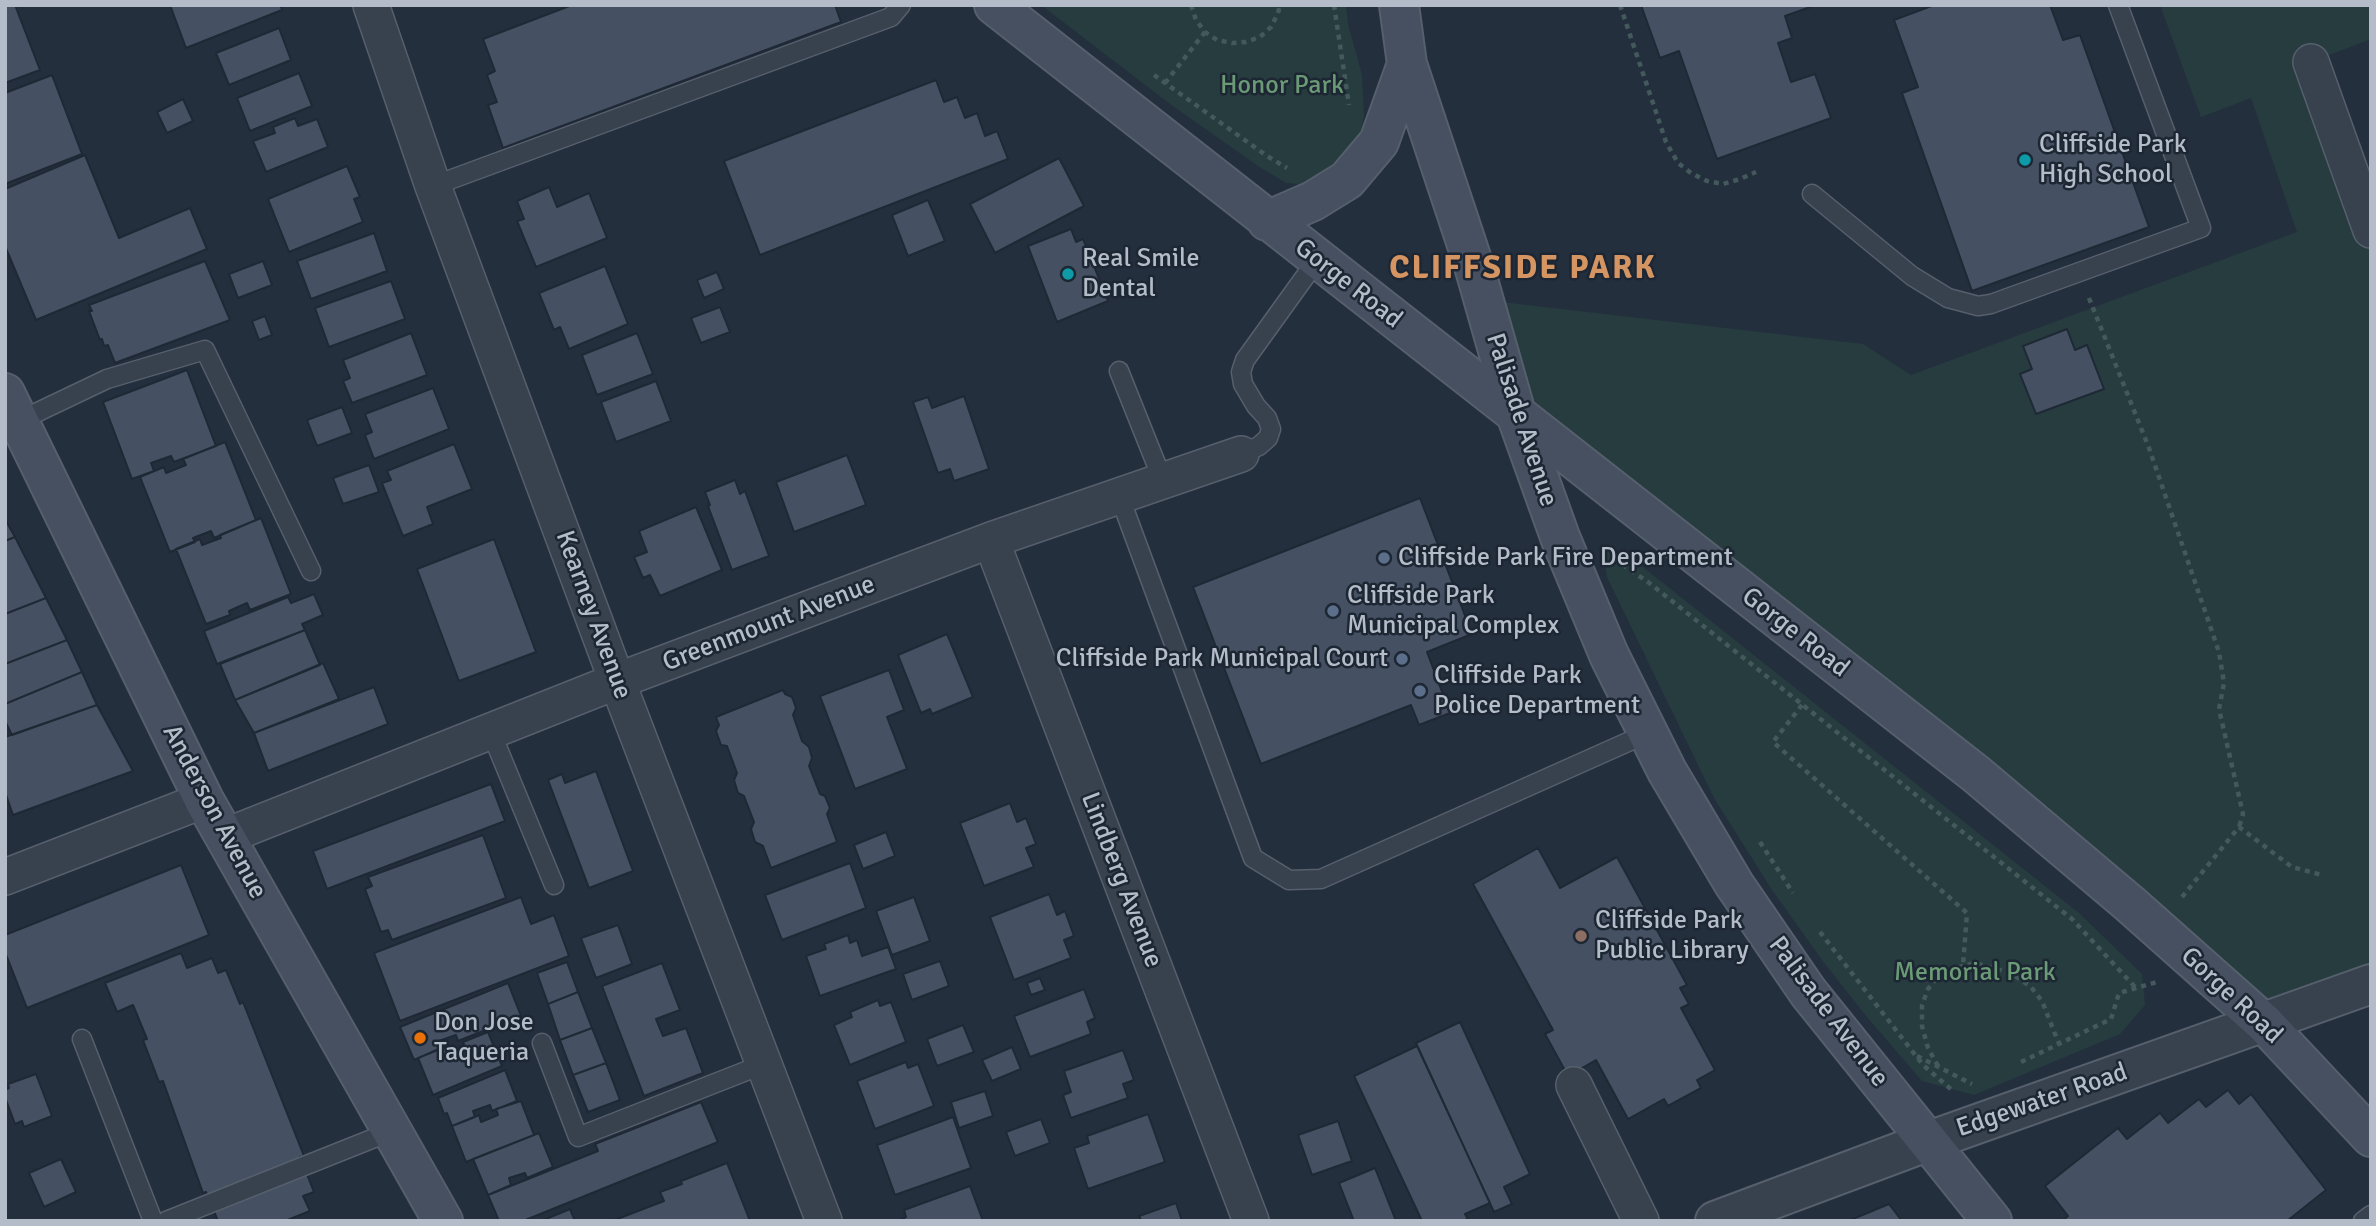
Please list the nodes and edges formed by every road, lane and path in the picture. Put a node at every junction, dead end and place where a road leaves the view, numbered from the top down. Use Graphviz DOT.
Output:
graph roads {
  1 [pos="370,5"];
  2 [pos="901,5"];
  3 [pos="993,5"];
  4 [pos="1191,5"];
  5 [pos="1280,5"];
  6 [pos="1334,5"];
  7 [pos="1399,5"];
  8 [pos="1620,5"];
  9 [pos="2118,5"];
  10 [pos="1205,32"];
  11 [pos="2311,62"];
  12 [pos="1407,64"];
  13 [pos="1143,67"];
  14 [pos="1165,83"];
  15 [pos="1349,110"];
  16 [pos="1293,171"];
  17 [pos="1756,172"];
  18 [pos="433,186"];
  19 [pos="1812,194"];
  20 [pos="1267,220"];
  21 [pos="2371,230"];
  22 [pos="1317,260"];
  23 [pos="2079,272"];
  24 [pos="1119,371"];
  25 [pos="12,407"];
  26 [pos="1517,416"];
  27 [pos="1241,454"];
  28 [pos="1163,481"];
  29 [pos="1119,495"];
  30 [pos="990,540"];
  31 [pos="1615,569"];
  32 [pos="311,572"];
  33 [pos="617,681"];
  34 [pos="1802,705"];
  35 [pos="491,732"];
  36 [pos="1648,733"];
  37 [pos="204,800"];
  38 [pos="2239,827"];
  39 [pos="1755,834"];
  40 [pos="224,837"];
  41 [pos="2322,874"];
  42 [pos="5,877"];
  43 [pos="554,885"];
  44 [pos="1798,901"];
  45 [pos="1813,924"];
  46 [pos="2157,928"];
  47 [pos="1963,966"];
  48 [pos="2203,969"];
  49 [pos="2371,984"];
  50 [pos="2136,988"];
  51 [pos="2264,1023"];
  52 [pos="82,1039"];
  53 [pos="542,1044"];
  54 [pos="2059,1044"];
  55 [pos="1915,1055"];
  56 [pos="764,1064"];
  57 [pos="1938,1067"];
  58 [pos="2010,1067"];
  59 [pos="1877,1076"];
  60 [pos="1574,1085"];
  61 [pos="1974,1085"];
  62 [pos="1987,1120"];
  63 [pos="392,1132"];
  64 [pos="2371,1137"];
  65 [pos="1928,1141"];
  66 [pos="2371,1215"];
  67 [pos="153,1221"];
  68 [pos="166,1221"];
  69 [pos="443,1221"];
  70 [pos="824,1221"];
  71 [pos="1251,1221"];
  72 [pos="1641,1221"];
  73 [pos="1715,1221"];
  74 [pos="1992,1221"];
  75 [pos="2363,1221"];
  1 -- 18 [label="street, Kearney Avenue"];
  2 -- 18 [label="lane"];
  3 -- 20 [label="main road, Gorge Road"];
  4 -- 10 [label="path"];
  5 -- 10 [label="path"];
  6 -- 15 [label="path"];
  7 -- 12 [label="main road, Palisade Avenue"];
  8 -- 17 [label="path"];
  9 -- 23 [label="lane"];
  10 -- 14 [label="path"];
  11 -- 21 [label="street"];
  12 -- 20 [label="main road"];
  12 -- 26 [label="main road, Palisade Avenue"];
  13 -- 14 [label="path"];
  14 -- 16 [label="path"];
  18 -- 33 [label="street, Kearney Avenue"];
  19 -- 23 [label="lane"];
  20 -- 22 [label="main road, Gorge Road"];
  22 -- 26 [label="main road, Gorge Road"];
  22 -- 27 [label="lane"];
  23 -- 38 [label="path"];
  24 -- 28 [label="lane"];
  25 -- 32 [label="lane"];
  25 -- 37 [label="main road, Anderson Avenue"];
  26 -- 36 [label="main road, Palisade Avenue"];
  26 -- 46 [label="main road, Gorge Road"];
  27 -- 28 [label="street, Greenmount Avenue"];
  28 -- 29 [label="street, Greenmount Avenue"];
  29 -- 30 [label="street, Greenmount Avenue"];
  29 -- 36 [label="lane"];
  30 -- 33 [label="street, Greenmount Avenue"];
  30 -- 71 [label="street, Lindberg Avenue"];
  31 -- 34 [label="path"];
  33 -- 35 [label="street, Greenmount Avenue"];
  33 -- 56 [label="street, Kearney Avenue"];
  34 -- 47 [label="path"];
  34 -- 50 [label="path"];
  35 -- 40 [label="street, Greenmount Avenue"];
  35 -- 43 [label="lane"];
  36 -- 59 [label="main road, Palisade Avenue"];
  37 -- 40 [label="main road, Anderson Avenue"];
  37 -- 42 [label="street"];
  38 -- 41 [label="path"];
  38 -- 46 [label="path"];
  39 -- 44 [label="path"];
  40 -- 63 [label="main road, Anderson Avenue"];
  45 -- 55 [label="path"];
  46 -- 48 [label="main road, Gorge Road"];
  47 -- 54 [label="path"];
  47 -- 57 [label="path"];
  48 -- 50 [label="path"];
  48 -- 51 [label="main road, Gorge Road"];
  49 -- 51 [label="street, Edgewater Road"];
  50 -- 54 [label="path"];
  51 -- 62 [label="street, Edgewater Road"];
  51 -- 64 [label="main road, Gorge Road"];
  52 -- 67 [label="lane"];
  53 -- 56 [label="lane"];
  54 -- 58 [label="path"];
  55 -- 57 [label="path"];
  55 -- 59 [label="path"];
  55 -- 62 [label="path"];
  56 -- 70 [label="street, Kearney Avenue"];
  57 -- 61 [label="path"];
  59 -- 65 [label="main road, Palisade Avenue"];
  60 -- 72 [label="street"];
  62 -- 65 [label="street, Edgewater Road"];
  63 -- 68 [label="lane"];
  63 -- 69 [label="main road, Anderson Avenue"];
  65 -- 73 [label="street, Edgewater Road"];
  65 -- 74 [label="main road, Palisade Avenue"];
  66 -- 75 [label="lane"];
}
